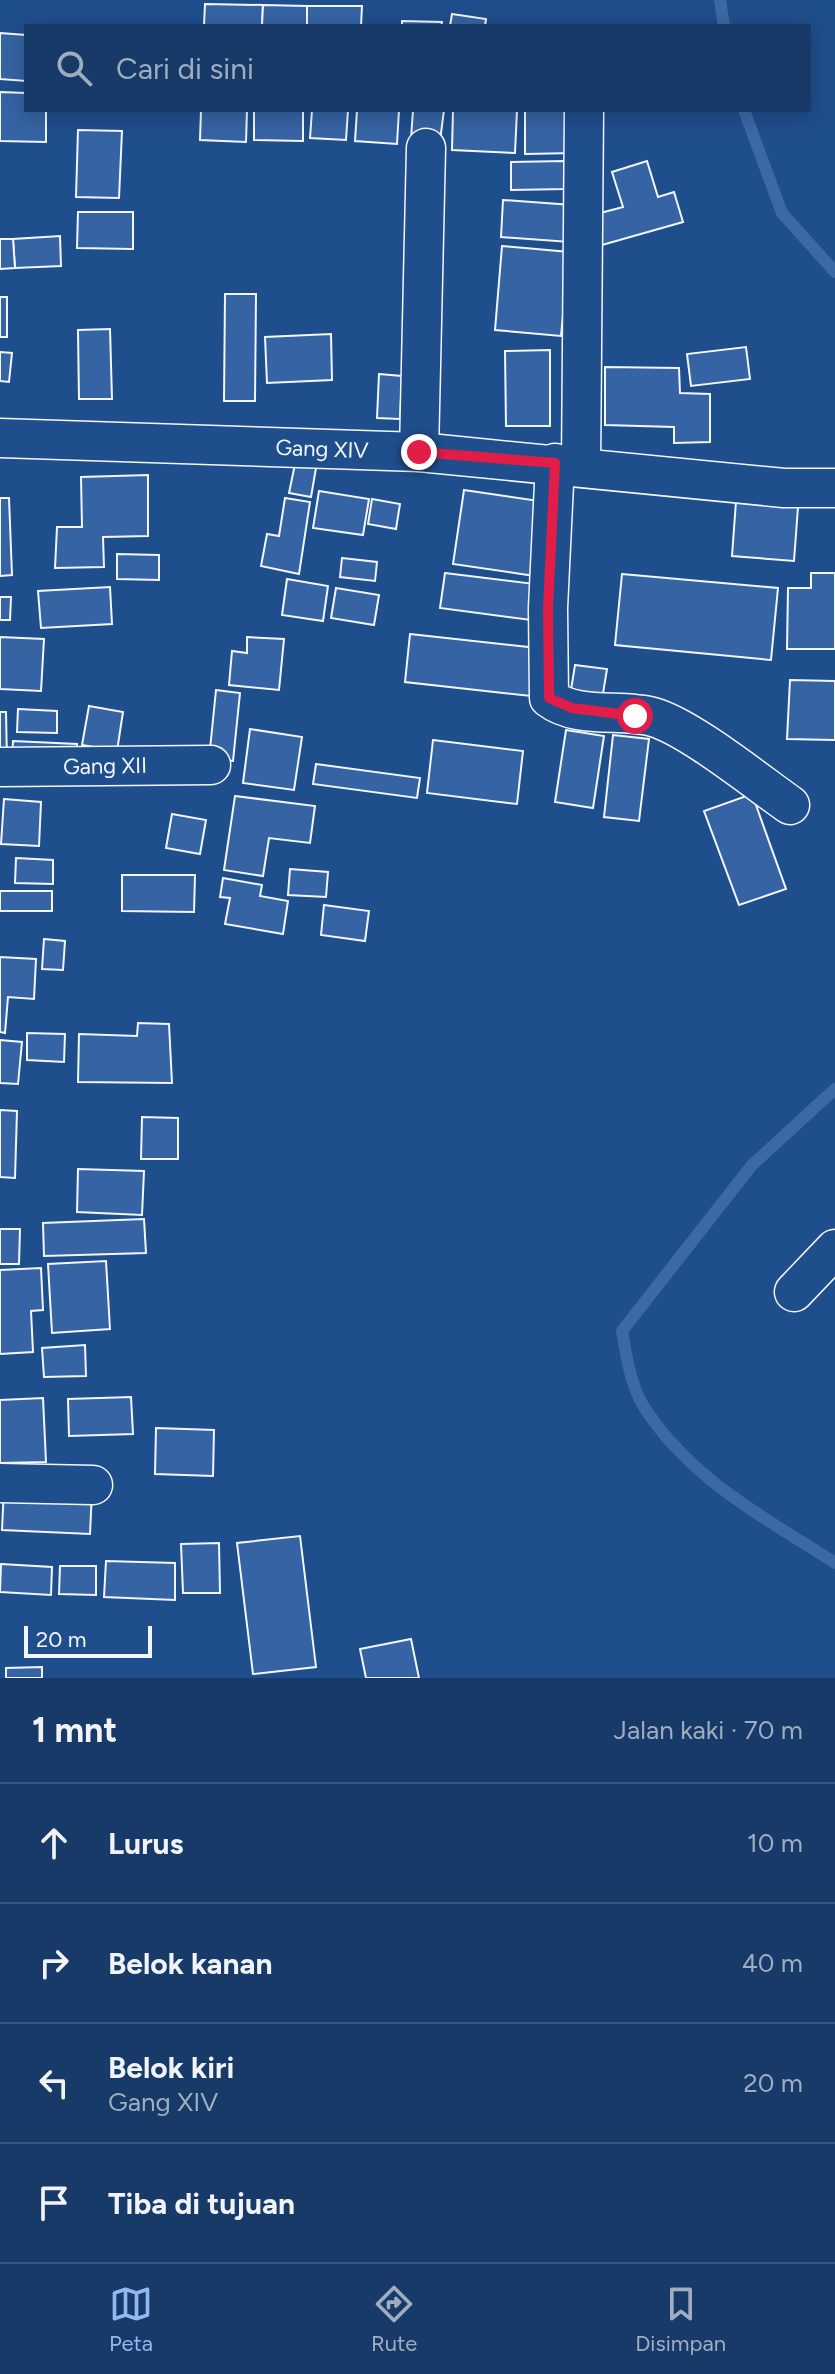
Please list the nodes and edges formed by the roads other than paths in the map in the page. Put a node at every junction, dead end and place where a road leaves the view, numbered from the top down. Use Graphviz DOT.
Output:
graph roads {
  1 [pos="584,112"];
  2 [pos="426,148"];
  3 [pos="0,438"];
  4 [pos="419,452"];
  5 [pos="568,465"];
  6 [pos="835,488"];
  7 [pos="211,765"];
  8 [pos="0,767"];
  9 [pos="790,805"];
  10 [pos="835,1249"];
  11 [pos="794,1292"];
  12 [pos="0,1483"];
  13 [pos="93,1485"];
  1 -- 5 [label="street"];
  2 -- 4 [label="street"];
  3 -- 4 [label="street, Gang XIV"];
  4 -- 5 [label="street, Gang XIV"];
  5 -- 6 [label="street, Gang XIV"];
  5 -- 9 [label="street"];
  7 -- 8 [label="street, Gang XII"];
  10 -- 11 [label="street"];
  12 -- 13 [label="street"];
}
